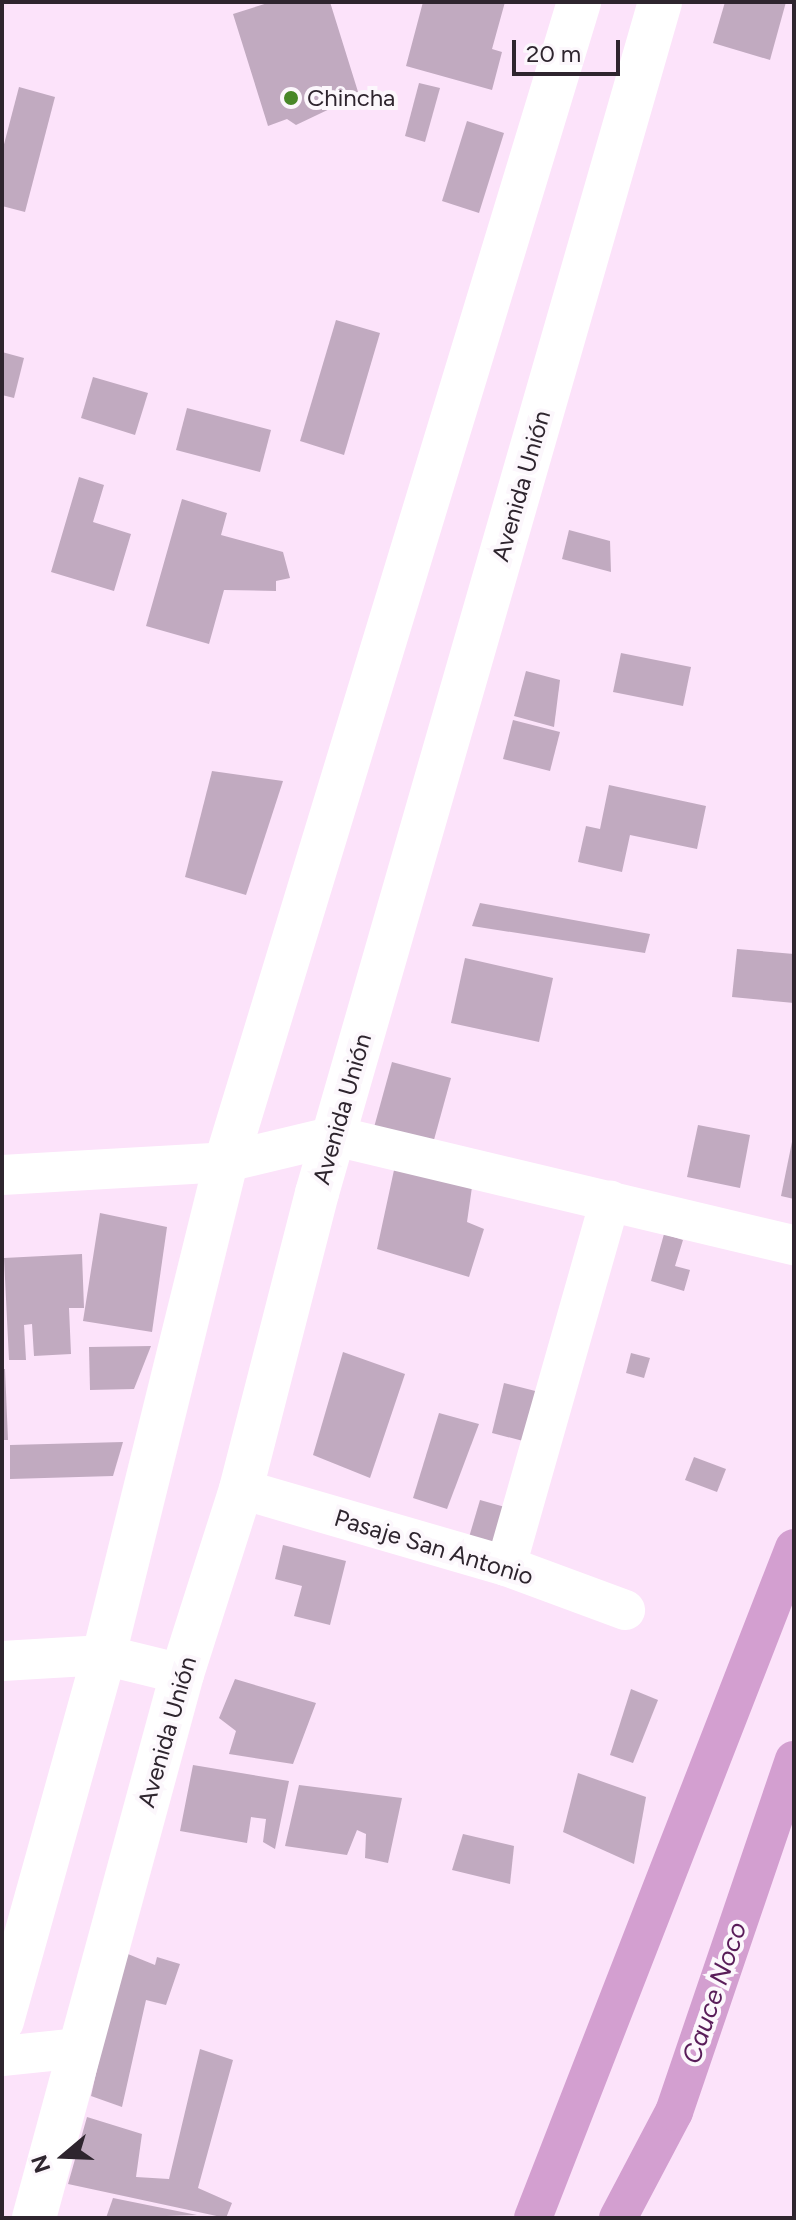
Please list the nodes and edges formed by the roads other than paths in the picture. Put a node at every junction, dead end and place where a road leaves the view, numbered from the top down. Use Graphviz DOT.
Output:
graph roads {
  1 [pos="579,2"];
  2 [pos="660,2"];
  3 [pos="335,1136"];
  4 [pos="226,1162"];
  5 [pos="2,1175"];
  6 [pos="610,1201"];
  7 [pos="794,1245"];
  8 [pos="241,1489"];
  9 [pos="506,1566"];
  10 [pos="625,1610"];
  11 [pos="104,1655"];
  12 [pos="2,1661"];
  13 [pos="182,1674"];
  14 [pos="2,2021"];
  15 [pos="80,2048"];
  16 [pos="2,2056"];
  17 [pos="34,2218"];
  1 -- 4 [label="main road"];
  2 -- 3 [label="main road, Avenida Unión"];
  3 -- 4 [label="street"];
  3 -- 6 [label="street"];
  3 -- 8 [label="main road, Avenida Unión"];
  4 -- 5 [label="street"];
  4 -- 11 [label="main road"];
  6 -- 7 [label="street"];
  6 -- 9 [label="street"];
  8 -- 9 [label="street, Pasaje San Antonio"];
  8 -- 13 [label="main road, Avenida Unión"];
  9 -- 10 [label="street, Pasaje San Antonio"];
  11 -- 12 [label="street"];
  11 -- 13 [label="street"];
  11 -- 14 [label="main road"];
  13 -- 15 [label="main road, Avenida Unión"];
  15 -- 16 [label="street"];
  15 -- 17 [label="main road, Avenida Unión"];
}
